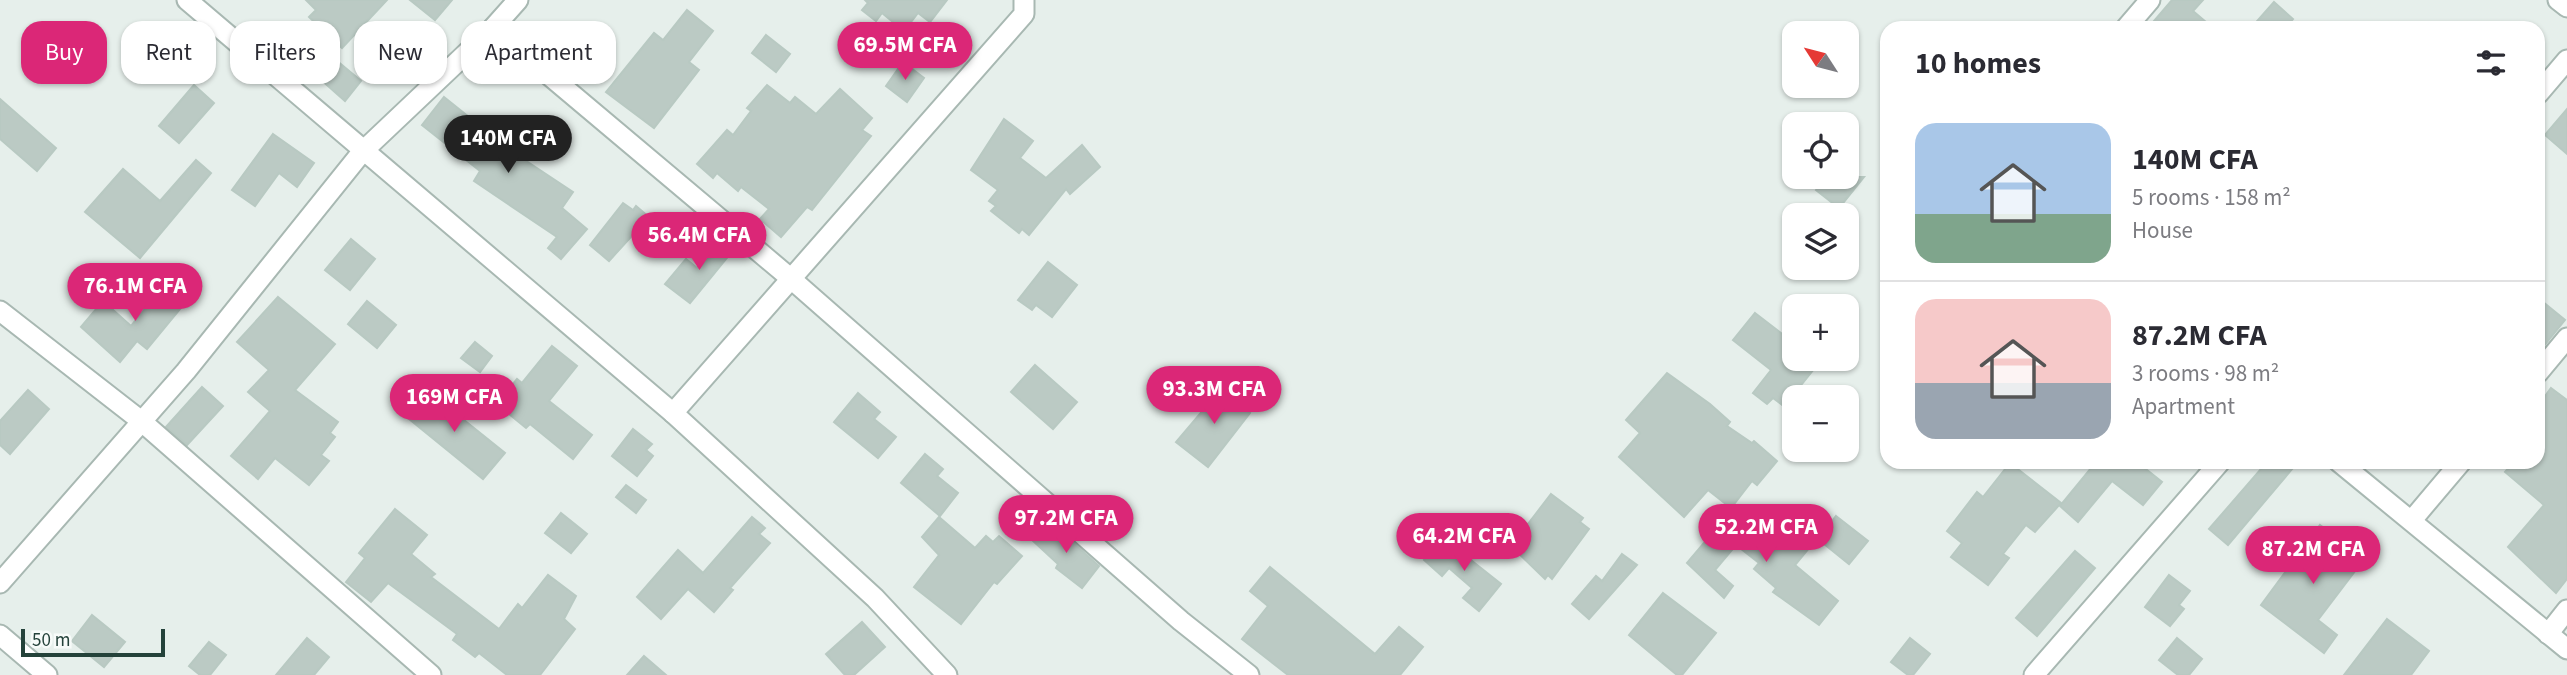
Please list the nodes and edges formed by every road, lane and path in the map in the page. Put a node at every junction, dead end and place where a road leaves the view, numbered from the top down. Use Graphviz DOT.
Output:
graph roads {
  1 [pos="187,0"];
  2 [pos="517,0"];
  3 [pos="1024,0"];
  4 [pos="2150,0"];
  5 [pos="2558,0"];
  6 [pos="2567,7"];
  7 [pos="498,21"];
  8 [pos="2132,21"];
  9 [pos="461,58"];
  10 [pos="2567,60"];
  11 [pos="560,84"];
  12 [pos="2545,86"];
  13 [pos="362,152"];
  14 [pos="789,277"];
  15 [pos="0,311"];
  16 [pos="2567,338"];
  17 [pos="2545,365"];
  18 [pos="673,412"];
  19 [pos="140,420"];
  20 [pos="2214,469"];
  21 [pos="2348,469"];
  22 [pos="2455,469"];
  23 [pos="2412,520"];
  24 [pos="0,583"];
  25 [pos="2567,610"];
  26 [pos="2548,634"];
  27 [pos="0,635"];
  28 [pos="2567,649"];
  29 [pos="47,675"];
  30 [pos="431,675"];
  31 [pos="947,675"];
  32 [pos="1250,675"];
  33 [pos="2034,675"];
  1 -- 13 [label="street"];
  2 -- 7 [label="street"];
  3 -- 14 [label="street"];
  4 -- 8 [label="street"];
  5 -- 6 [label="street"];
  9 -- 13 [label="street"];
  10 -- 12 [label="street"];
  11 -- 14 [label="street"];
  13 -- 18 [label="street"];
  13 -- 19 [label="street"];
  14 -- 18 [label="street"];
  14 -- 32 [label="street"];
  15 -- 19 [label="street"];
  16 -- 17 [label="street"];
  18 -- 31 [label="street"];
  19 -- 24 [label="street"];
  19 -- 30 [label="street"];
  20 -- 33 [label="street"];
  21 -- 23 [label="street"];
  22 -- 23 [label="street"];
  23 -- 26 [label="street"];
  25 -- 26 [label="street"];
  26 -- 28 [label="street"];
  27 -- 29 [label="street"];
}
